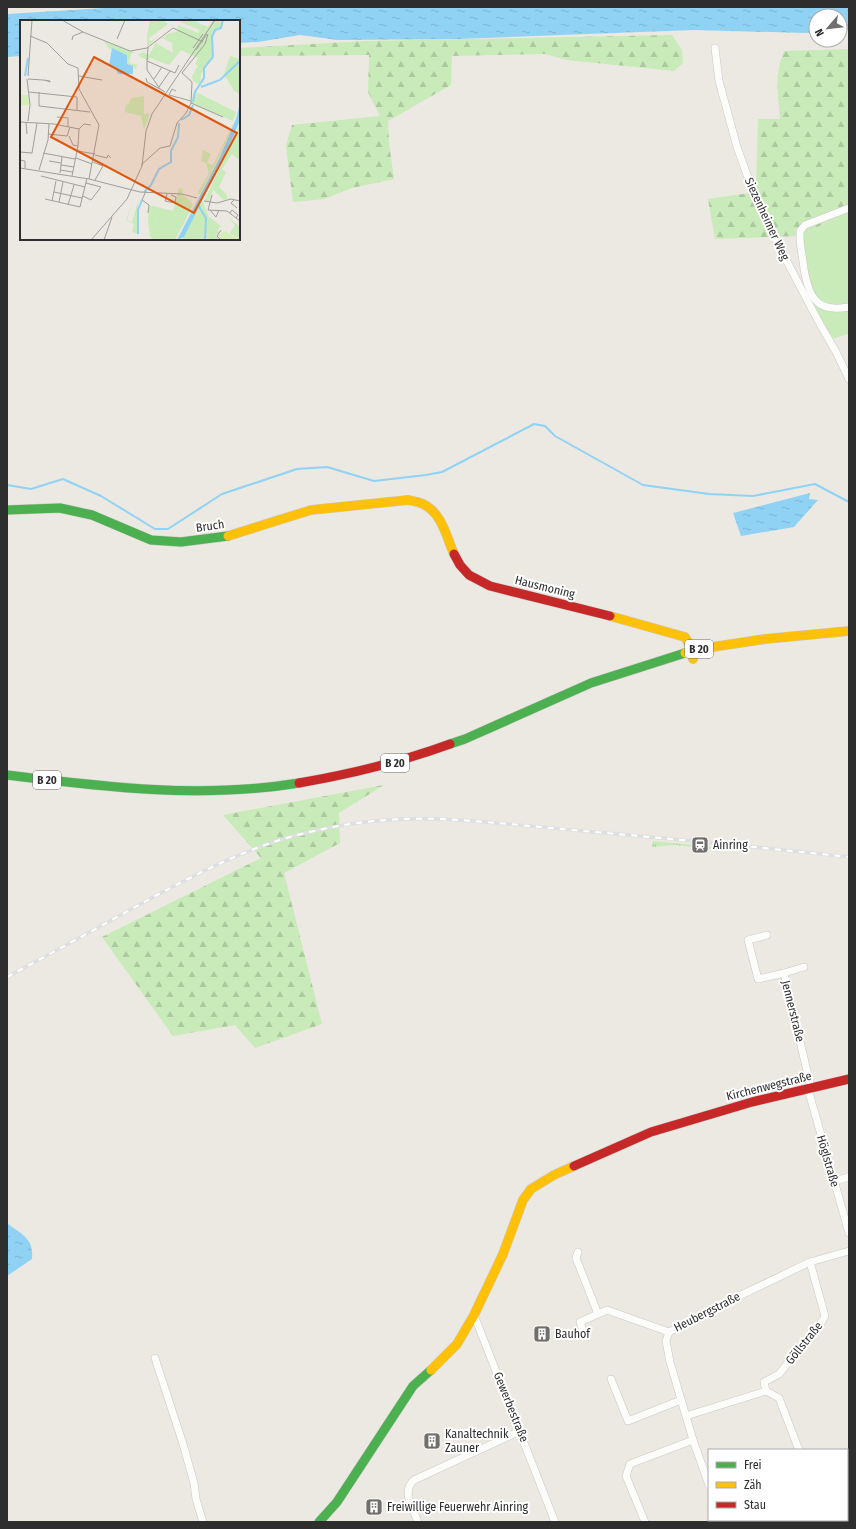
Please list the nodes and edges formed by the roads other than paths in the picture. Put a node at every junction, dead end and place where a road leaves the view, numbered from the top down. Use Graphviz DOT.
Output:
graph roads {
  1 [pos="715,48"];
  2 [pos="849,208"];
  3 [pos="826,306"];
  4 [pos="849,307"];
  5 [pos="816,317"];
  6 [pos="849,379"];
  7 [pos="417,501"];
  8 [pos="7,510"];
  9 [pos="849,631"];
  10 [pos="693,655"];
  11 [pos="7,775"];
  12 [pos="767,935"];
  13 [pos="804,967"];
  14 [pos="784,973"];
  15 [pos="849,1079"];
  16 [pos="810,1088"];
  17 [pos="849,1177"];
  18 [pos="834,1181"];
  19 [pos="849,1233"];
  20 [pos="849,1251"];
  21 [pos="578,1252"];
  22 [pos="810,1262"];
  23 [pos="598,1314"];
  24 [pos="474,1315"];
  25 [pos="583,1331"];
  26 [pos="669,1332"];
  27 [pos="155,1358"];
  28 [pos="611,1379"];
  29 [pos="766,1391"];
  30 [pos="681,1400"];
  31 [pos="686,1416"];
  32 [pos="520,1431"];
  33 [pos="693,1440"];
  34 [pos="799,1449"];
  35 [pos="708,1482"];
  36 [pos="203,1522"];
  37 [pos="319,1522"];
  38 [pos="418,1522"];
  39 [pos="555,1522"];
  40 [pos="645,1522"];
  1 -- 5 [label="street, Siezenheimer Weg"];
  2 -- 3 [label="street"];
  3 -- 4 [label="street"];
  3 -- 5 [label="street"];
  5 -- 6 [label="street, Siezenheimer Weg"];
  7 -- 8 [label="street, Bruch"];
  7 -- 10 [label="street, Hausmoning"];
  9 -- 10 [label="street, B 20"];
  10 -- 11 [label="street, B 20"];
  12 -- 14 [label="street, Jennerstraße"];
  13 -- 14 [label="street"];
  14 -- 16 [label="street, Jennerstraße"];
  15 -- 16 [label="street, Kirchenwegstraße"];
  16 -- 18 [label="street, Höglstraße"];
  16 -- 24 [label="street, Kirchenwegstraße"];
  17 -- 18 [label="street"];
  18 -- 19 [label="street, Höglstraße"];
  20 -- 22 [label="street, Heubergstraße"];
  21 -- 23 [label="street"];
  22 -- 26 [label="street, Heubergstraße"];
  22 -- 29 [label="street, Göllstraße"];
  23 -- 25 [label="street"];
  23 -- 26 [label="street"];
  24 -- 32 [label="street, Gewerbestraße"];
  24 -- 37 [label="street, Kirchenwegstraße"];
  26 -- 30 [label="street, Heubergstraße"];
  27 -- 36 [label="street"];
  28 -- 30 [label="street"];
  29 -- 31 [label="street"];
  29 -- 34 [label="street"];
  30 -- 31 [label="street, Heubergstraße"];
  31 -- 33 [label="street, Heubergstraße"];
  32 -- 38 [label="street"];
  32 -- 39 [label="street, Gewerbestraße"];
  33 -- 35 [label="street, Heubergstraße"];
  33 -- 40 [label="street"];
}
